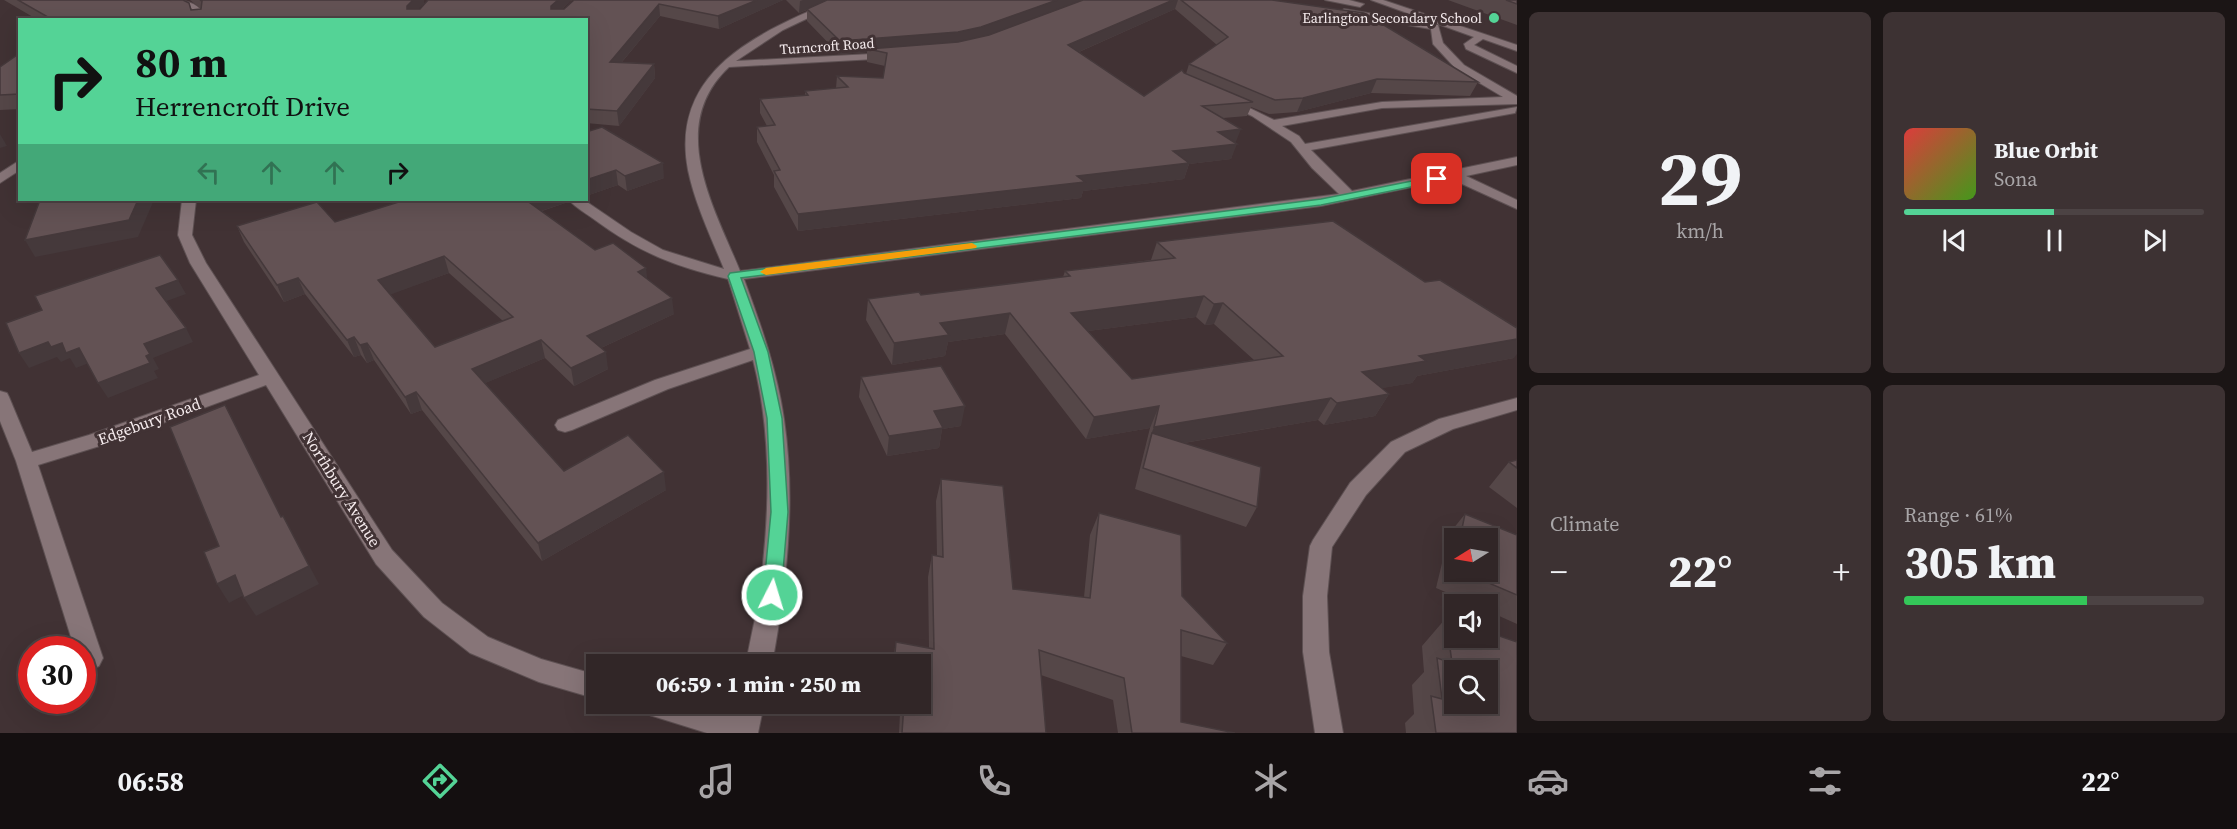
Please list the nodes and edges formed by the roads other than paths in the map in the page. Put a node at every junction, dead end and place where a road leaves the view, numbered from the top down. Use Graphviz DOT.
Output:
graph roads {
  1 [pos="175,0"];
  2 [pos="842,0"];
  3 [pos="1329,0"];
  4 [pos="1375,0"];
  5 [pos="1407,0"];
  6 [pos="1323,9"];
  7 [pos="1400,10"];
  8 [pos="200,18"];
  9 [pos="1447,26"];
  10 [pos="1435,27"];
  11 [pos="1480,37"];
  12 [pos="1517,38"];
  13 [pos="1517,48"];
  14 [pos="898,55"];
  15 [pos="727,64"];
  16 [pos="1517,70"];
  17 [pos="1211,93"];
  18 [pos="1516,104"];
  19 [pos="1272,124"];
  20 [pos="1302,148"];
  21 [pos="1517,161"];
  22 [pos="18,166"];
  23 [pos="1454,175"];
  24 [pos="0,179"];
  25 [pos="1349,196"];
  26 [pos="189,201"];
  27 [pos="577,201"];
  28 [pos="1517,205"];
  29 [pos="734,276"];
  30 [pos="761,352"];
  31 [pos="271,377"];
  32 [pos="0,398"];
  33 [pos="1517,404"];
  34 [pos="565,425"];
  35 [pos="26,462"];
  36 [pos="83,636"];
  37 [pos="761,654"];
  38 [pos="586,684"];
  39 [pos="685,714"];
  40 [pos="749,714"];
  41 [pos="745,732"];
  42 [pos="1329,733"];
  1 -- 8 [label="street"];
  2 -- 15 [label="street"];
  3 -- 7 [label="street"];
  4 -- 7 [label="street"];
  5 -- 12 [label="street"];
  6 -- 10 [label="street"];
  7 -- 9 [label="street"];
  9 -- 10 [label="street"];
  9 -- 11 [label="street"];
  10 -- 18 [label="street"];
  11 -- 13 [label="street"];
  11 -- 16 [label="street"];
  14 -- 15 [label="street, Turncroft Road"];
  15 -- 29 [label="street"];
  17 -- 19 [label="street"];
  18 -- 19 [label="street"];
  18 -- 20 [label="street"];
  19 -- 20 [label="street"];
  20 -- 25 [label="street"];
  21 -- 23 [label="street"];
  22 -- 24 [label="street"];
  23 -- 25 [label="street"];
  23 -- 28 [label="street"];
  25 -- 29 [label="street"];
  26 -- 31 [label="street, Northbury Avenue"];
  27 -- 29 [label="street"];
  29 -- 30 [label="street"];
  30 -- 34 [label="street"];
  30 -- 37 [label="street"];
  31 -- 35 [label="street, Edgebury Road"];
  31 -- 38 [label="street, Northbury Avenue"];
  32 -- 35 [label="street"];
  33 -- 42 [label="street"];
  35 -- 36 [label="street"];
  39 -- 41 [label="street"];
  40 -- 41 [label="street"];
}
